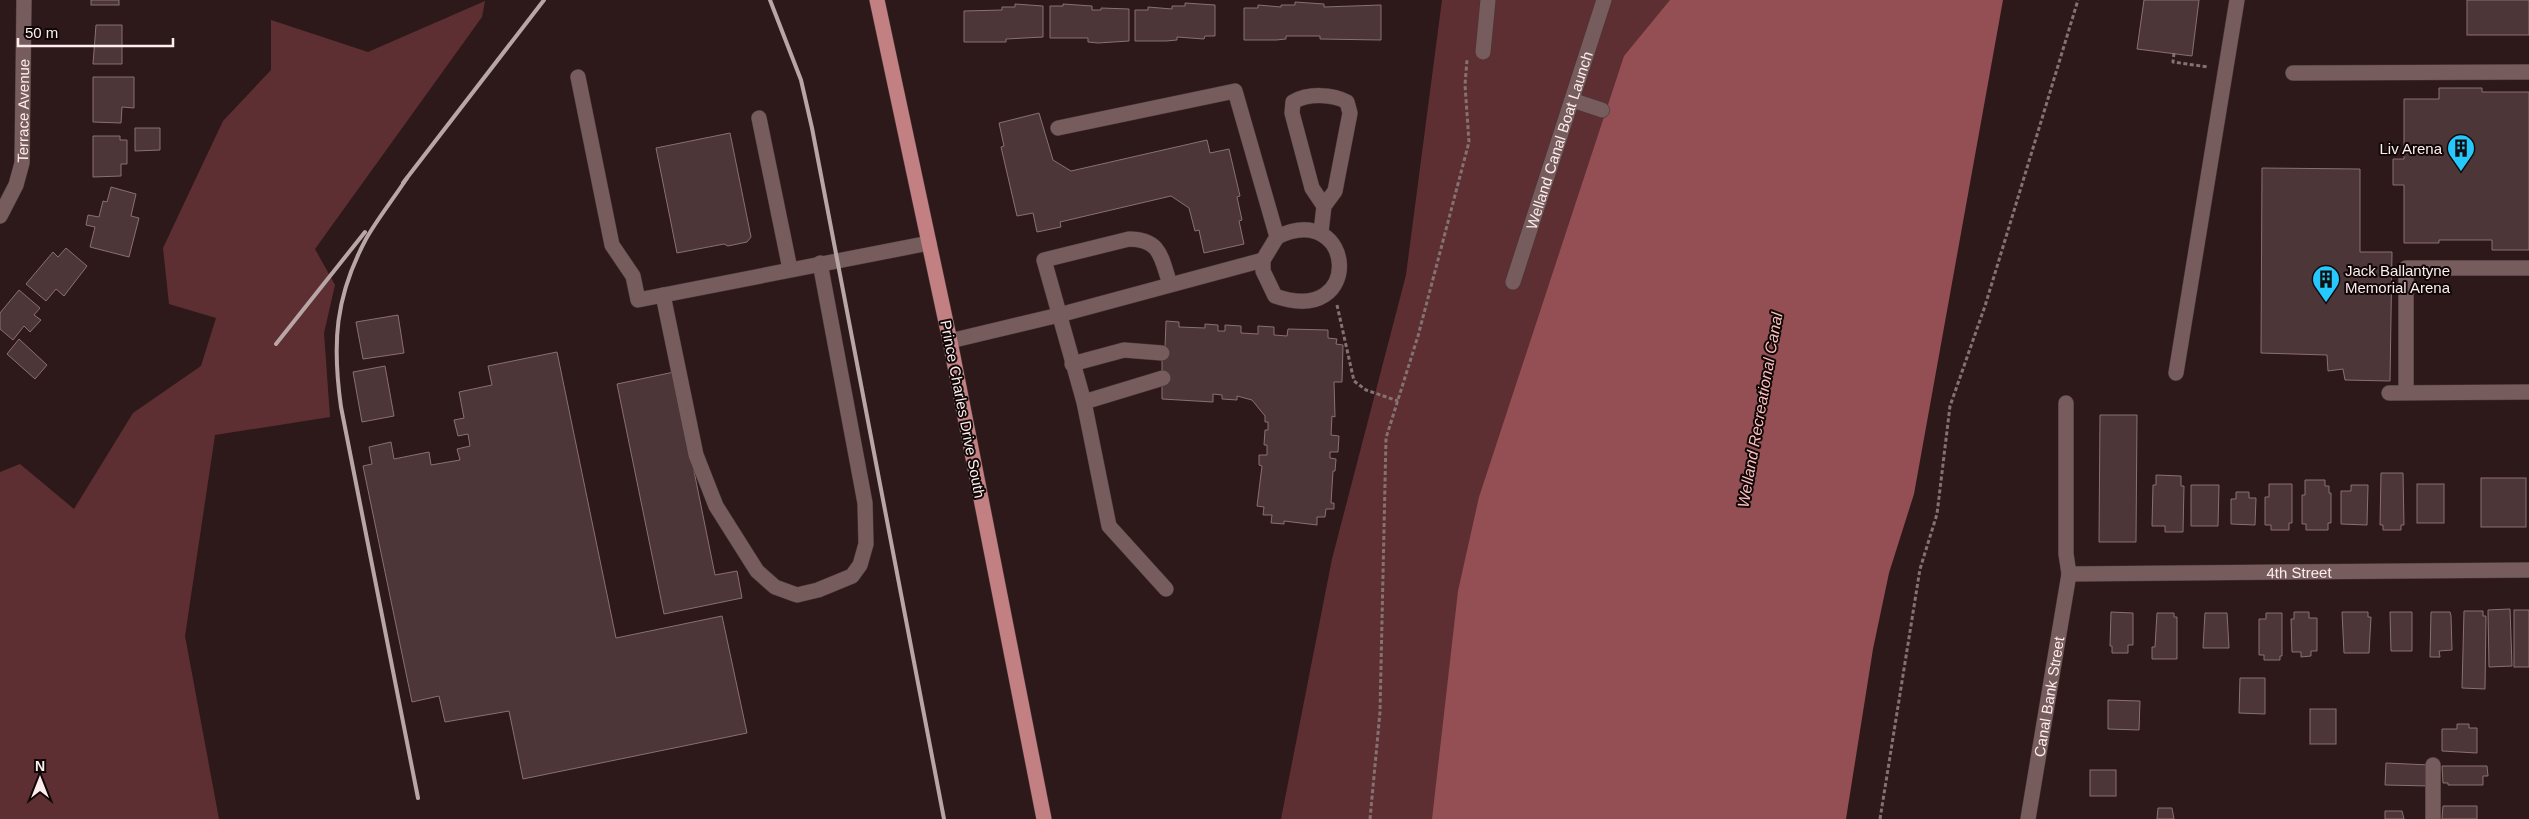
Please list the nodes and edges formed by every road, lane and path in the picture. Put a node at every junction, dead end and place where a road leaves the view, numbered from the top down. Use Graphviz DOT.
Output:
graph roads {
  1 [pos="24,0"];
  2 [pos="877,0"];
  3 [pos="1488,0"];
  4 [pos="1604,0"];
  5 [pos="2078,0"];
  6 [pos="2237,0"];
  7 [pos="1475,52"];
  8 [pos="2174,53"];
  9 [pos="2224,69"];
  10 [pos="2529,72"];
  11 [pos="2293,73"];
  12 [pos="578,77"];
  13 [pos="1572,100"];
  14 [pos="1602,110"];
  15 [pos="759,118"];
  16 [pos="1058,128"];
  17 [pos="1324,206"];
  18 [pos="0,216"];
  19 [pos="1321,232"];
  20 [pos="1278,237"];
  21 [pos="929,244"];
  22 [pos="1263,260"];
  23 [pos="820,263"];
  24 [pos="2529,268"];
  25 [pos="790,269"];
  26 [pos="1513,282"];
  27 [pos="1170,284"];
  28 [pos="1332,290"];
  29 [pos="663,294"];
  30 [pos="1059,315"];
  31 [pos="950,340"];
  32 [pos="1162,353"];
  33 [pos="1072,364"];
  34 [pos="2176,373"];
  35 [pos="1163,378"];
  36 [pos="2406,392"];
  37 [pos="2529,392"];
  38 [pos="2389,393"];
  39 [pos="1398,400"];
  40 [pos="1084,402"];
  41 [pos="2066,403"];
  42 [pos="2529,570"];
  43 [pos="2069,574"];
  44 [pos="1166,589"];
  45 [pos="2433,765"];
  46 [pos="1044,819"];
  47 [pos="1370,819"];
  48 [pos="1880,819"];
  49 [pos="2028,819"];
  50 [pos="2433,819"];
  1 -- 18 [label="street, Terrace Avenue"];
  2 -- 21 [label="main road, Prince Charles Drive South"];
  3 -- 7 [label="street"];
  4 -- 13 [label="street, Welland Canal Boat Launch"];
  5 -- 48 [label="path"];
  6 -- 9 [label="street"];
  7 -- 39 [label="path"];
  8 -- 9 [label="path"];
  9 -- 34 [label="street"];
  10 -- 11 [label="street"];
  12 -- 29 [label="street"];
  13 -- 14 [label="street"];
  13 -- 26 [label="street, Welland Canal Boat Launch"];
  15 -- 25 [label="street"];
  16 -- 20 [label="street"];
  17 -- 17 [label="street"];
  17 -- 19 [label="street"];
  19 -- 20 [label="street"];
  19 -- 28 [label="street"];
  20 -- 22 [label="street"];
  21 -- 23 [label="street"];
  21 -- 31 [label="main road, Prince Charles Drive South"];
  22 -- 27 [label="street"];
  22 -- 28 [label="street"];
  23 -- 25 [label="street"];
  23 -- 29 [label="street"];
  24 -- 36 [label="street"];
  25 -- 29 [label="street"];
  27 -- 30 [label="street"];
  27 -- 30 [label="street"];
  28 -- 39 [label="path"];
  30 -- 31 [label="street"];
  30 -- 33 [label="street"];
  31 -- 46 [label="main road, Prince Charles Drive South"];
  32 -- 33 [label="street"];
  33 -- 40 [label="street"];
  35 -- 40 [label="street"];
  36 -- 37 [label="street"];
  36 -- 38 [label="street"];
  39 -- 47 [label="path"];
  40 -- 44 [label="street"];
  41 -- 43 [label="street, Canal Bank Street"];
  42 -- 43 [label="street, 4th Street"];
  43 -- 49 [label="street, Canal Bank Street"];
  45 -- 50 [label="street"];
}
